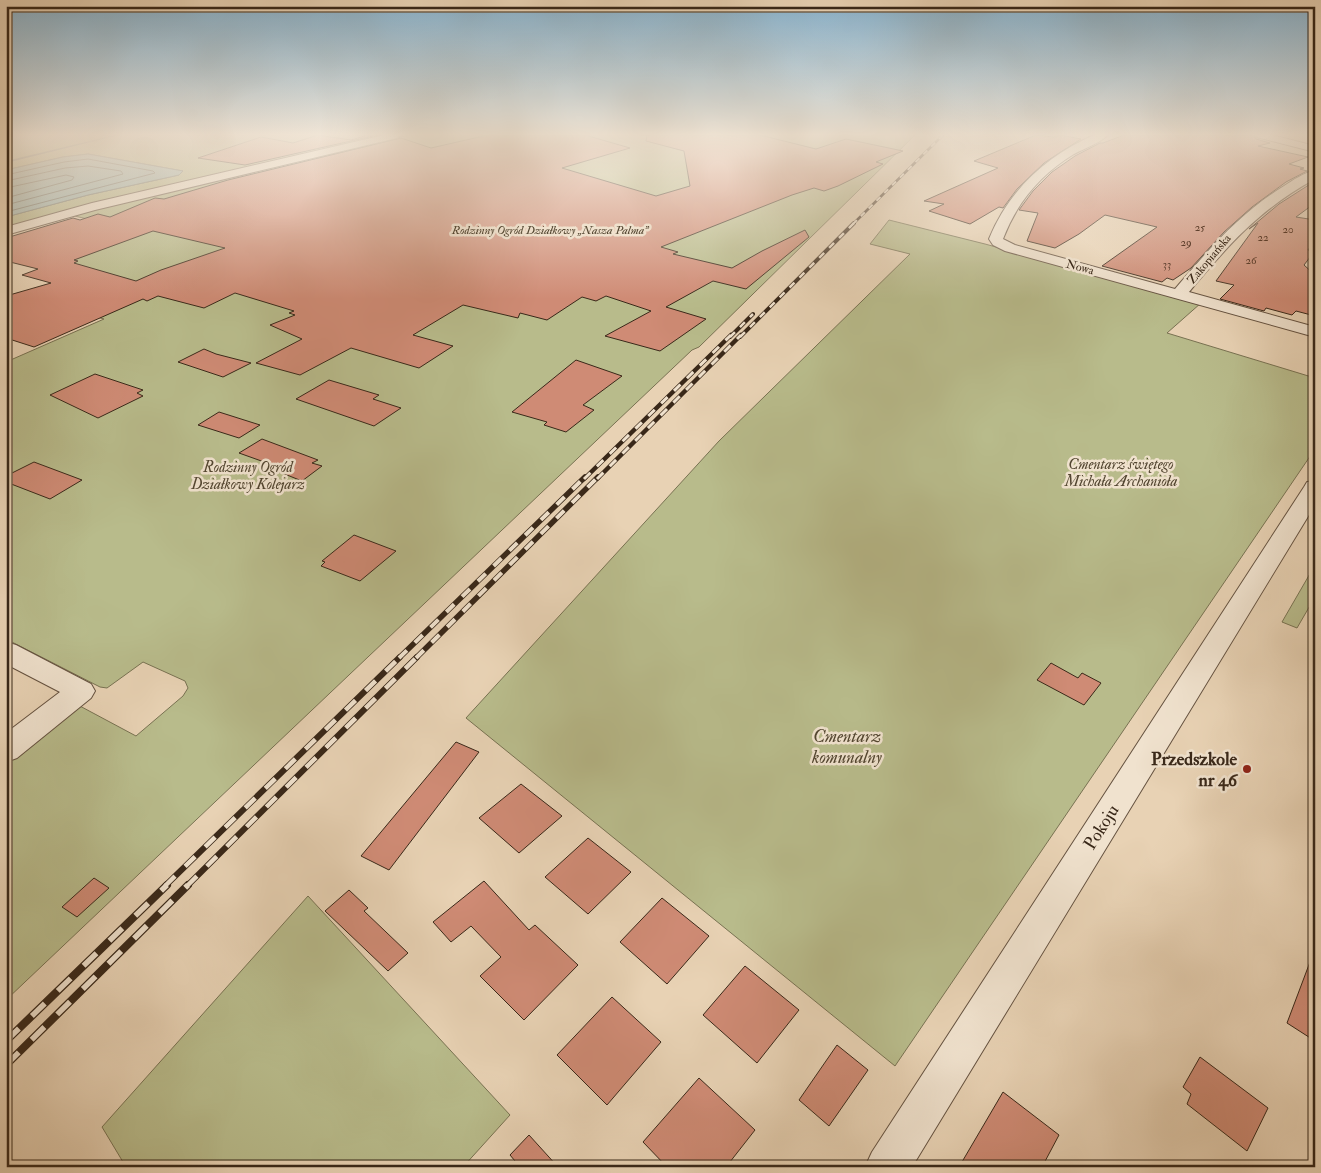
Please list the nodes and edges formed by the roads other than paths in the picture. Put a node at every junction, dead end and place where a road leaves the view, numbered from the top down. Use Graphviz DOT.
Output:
graph roads {
  1 [pos="167,190"];
  2 [pos="1027,190"];
  3 [pos="1285,190"];
  4 [pos="6,232"];
  5 [pos="1179,294"];
  6 [pos="1315,332"];
  7 [pos="1315,487"];
  8 [pos="6,652"];
  9 [pos="6,750"];
  10 [pos="888,1167"];
  1 -- 4 [label="street"];
  2 -- 5 [label="street, Nowa"];
  3 -- 5 [label="street, Zakopiańska"];
  5 -- 6 [label="street, Nowa"];
  7 -- 10 [label="street, Pokoju"];
  8 -- 9 [label="street"];
}
